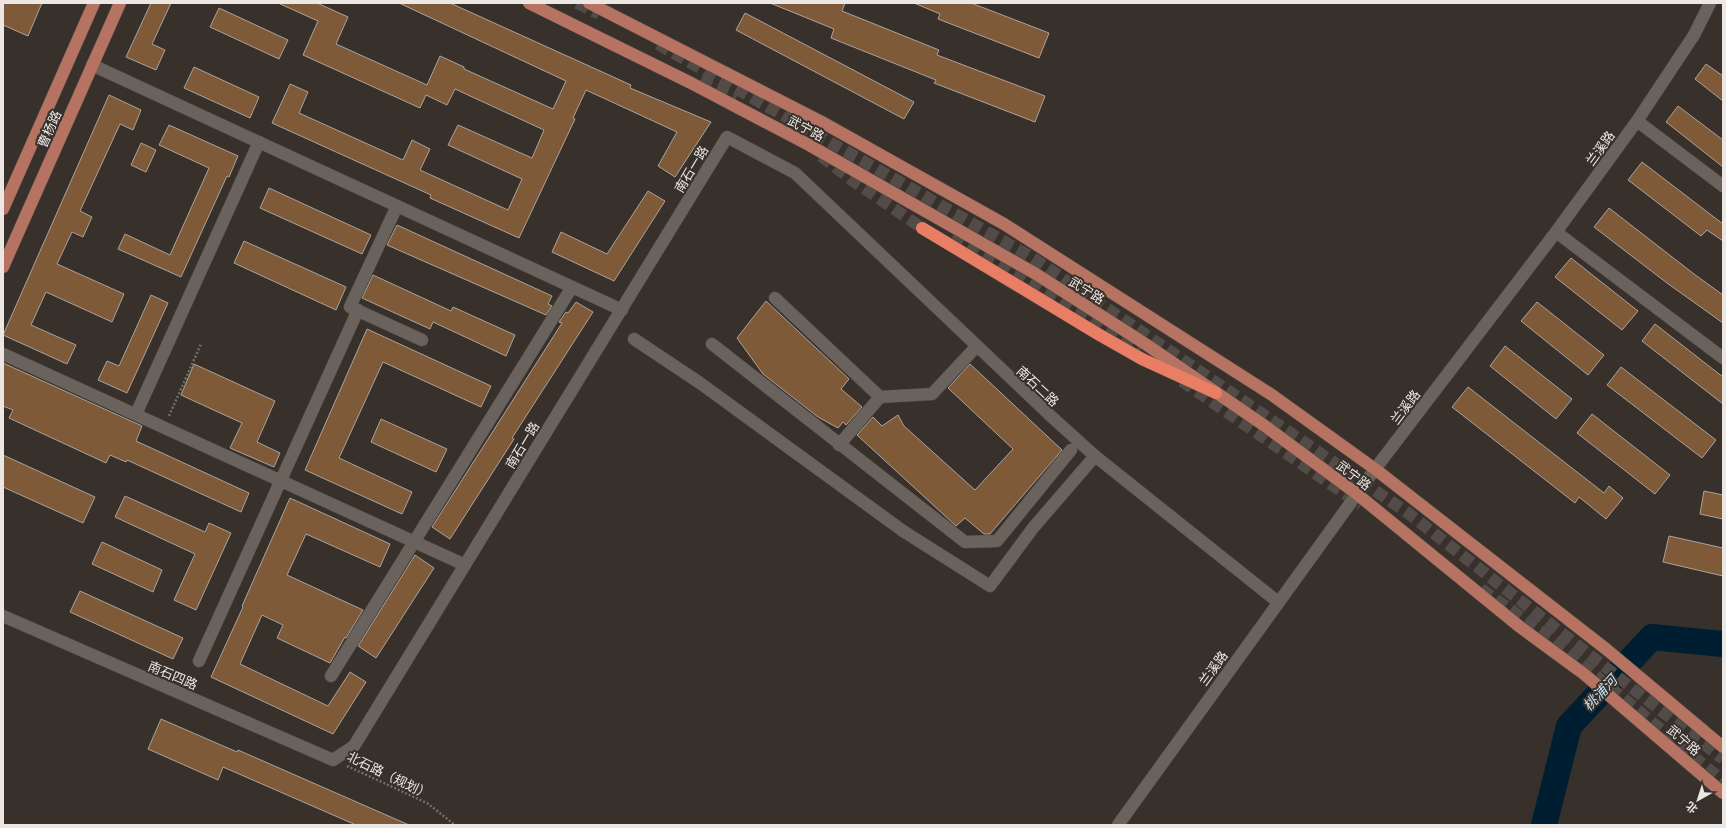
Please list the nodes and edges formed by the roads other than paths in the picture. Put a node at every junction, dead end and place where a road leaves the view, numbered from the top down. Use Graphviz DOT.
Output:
graph roads {
  1 [pos="94,3"];
  2 [pos="120,3"];
  3 [pos="529,3"];
  4 [pos="589,3"];
  5 [pos="1710,3"];
  6 [pos="92,66"];
  7 [pos="1637,121"];
  8 [pos="727,137"];
  9 [pos="259,142"];
  10 [pos="1723,186"];
  11 [pos="398,206"];
  12 [pos="3,209"];
  13 [pos="922,228"];
  14 [pos="1556,232"];
  15 [pos="3,267"];
  16 [pos="572,287"];
  17 [pos="775,298"];
  18 [pos="358,310"];
  19 [pos="622,310"];
  20 [pos="634,339"];
  21 [pos="422,340"];
  22 [pos="712,344"];
  23 [pos="976,346"];
  24 [pos="3,354"];
  25 [pos="1723,358"];
  26 [pos="1216,393"];
  27 [pos="880,397"];
  28 [pos="136,414"];
  29 [pos="839,445"];
  30 [pos="1071,450"];
  31 [pos="1095,456"];
  32 [pos="1375,469"];
  33 [pos="280,481"];
  34 [pos="1357,494"];
  35 [pos="414,542"];
  36 [pos="465,565"];
  37 [pos="1278,602"];
  38 [pos="3,616"];
  39 [pos="199,661"];
  40 [pos="331,676"];
  41 [pos="1723,747"];
  42 [pos="333,760"];
  43 [pos="1723,793"];
  44 [pos="1118,825"];
  1 -- 12 [label="main road, 曹杨路"];
  2 -- 6 [label="main road, 曹杨路"];
  3 -- 26 [label="main road, 武宁路"];
  4 -- 32 [label="main road, 武宁路"];
  5 -- 7 [label="street, 兰溪路"];
  6 -- 9 [label="street"];
  6 -- 15 [label="main road, 曹杨路"];
  7 -- 10 [label="street"];
  7 -- 14 [label="street, 兰溪路"];
  8 -- 19 [label="street, 南石一路"];
  8 -- 23 [label="street, 南石二路"];
  9 -- 11 [label="street"];
  9 -- 28 [label="street"];
  11 -- 16 [label="street"];
  11 -- 18 [label="street"];
  13 -- 26 [label="highway"];
  14 -- 25 [label="street"];
  14 -- 32 [label="street, 兰溪路"];
  16 -- 19 [label="street"];
  16 -- 35 [label="street"];
  17 -- 27 [label="street"];
  18 -- 21 [label="street"];
  18 -- 33 [label="street"];
  19 -- 36 [label="street, 南石一路"];
  20 -- 31 [label="street"];
  22 -- 29 [label="street"];
  23 -- 27 [label="street"];
  23 -- 31 [label="street, 南石二路"];
  24 -- 28 [label="street"];
  26 -- 34 [label="main road, 武宁路"];
  27 -- 29 [label="street"];
  28 -- 33 [label="street"];
  29 -- 30 [label="street"];
  31 -- 37 [label="street, 南石二路"];
  32 -- 34 [label="street, 兰溪路"];
  32 -- 41 [label="main road, 武宁路"];
  33 -- 35 [label="street"];
  33 -- 39 [label="street"];
  34 -- 37 [label="street, 兰溪路"];
  34 -- 43 [label="main road, 武宁路"];
  35 -- 36 [label="street"];
  35 -- 40 [label="street"];
  36 -- 42 [label="street, 南石一路"];
  37 -- 44 [label="street, 兰溪路"];
  38 -- 42 [label="street, 南石四路"];
}
